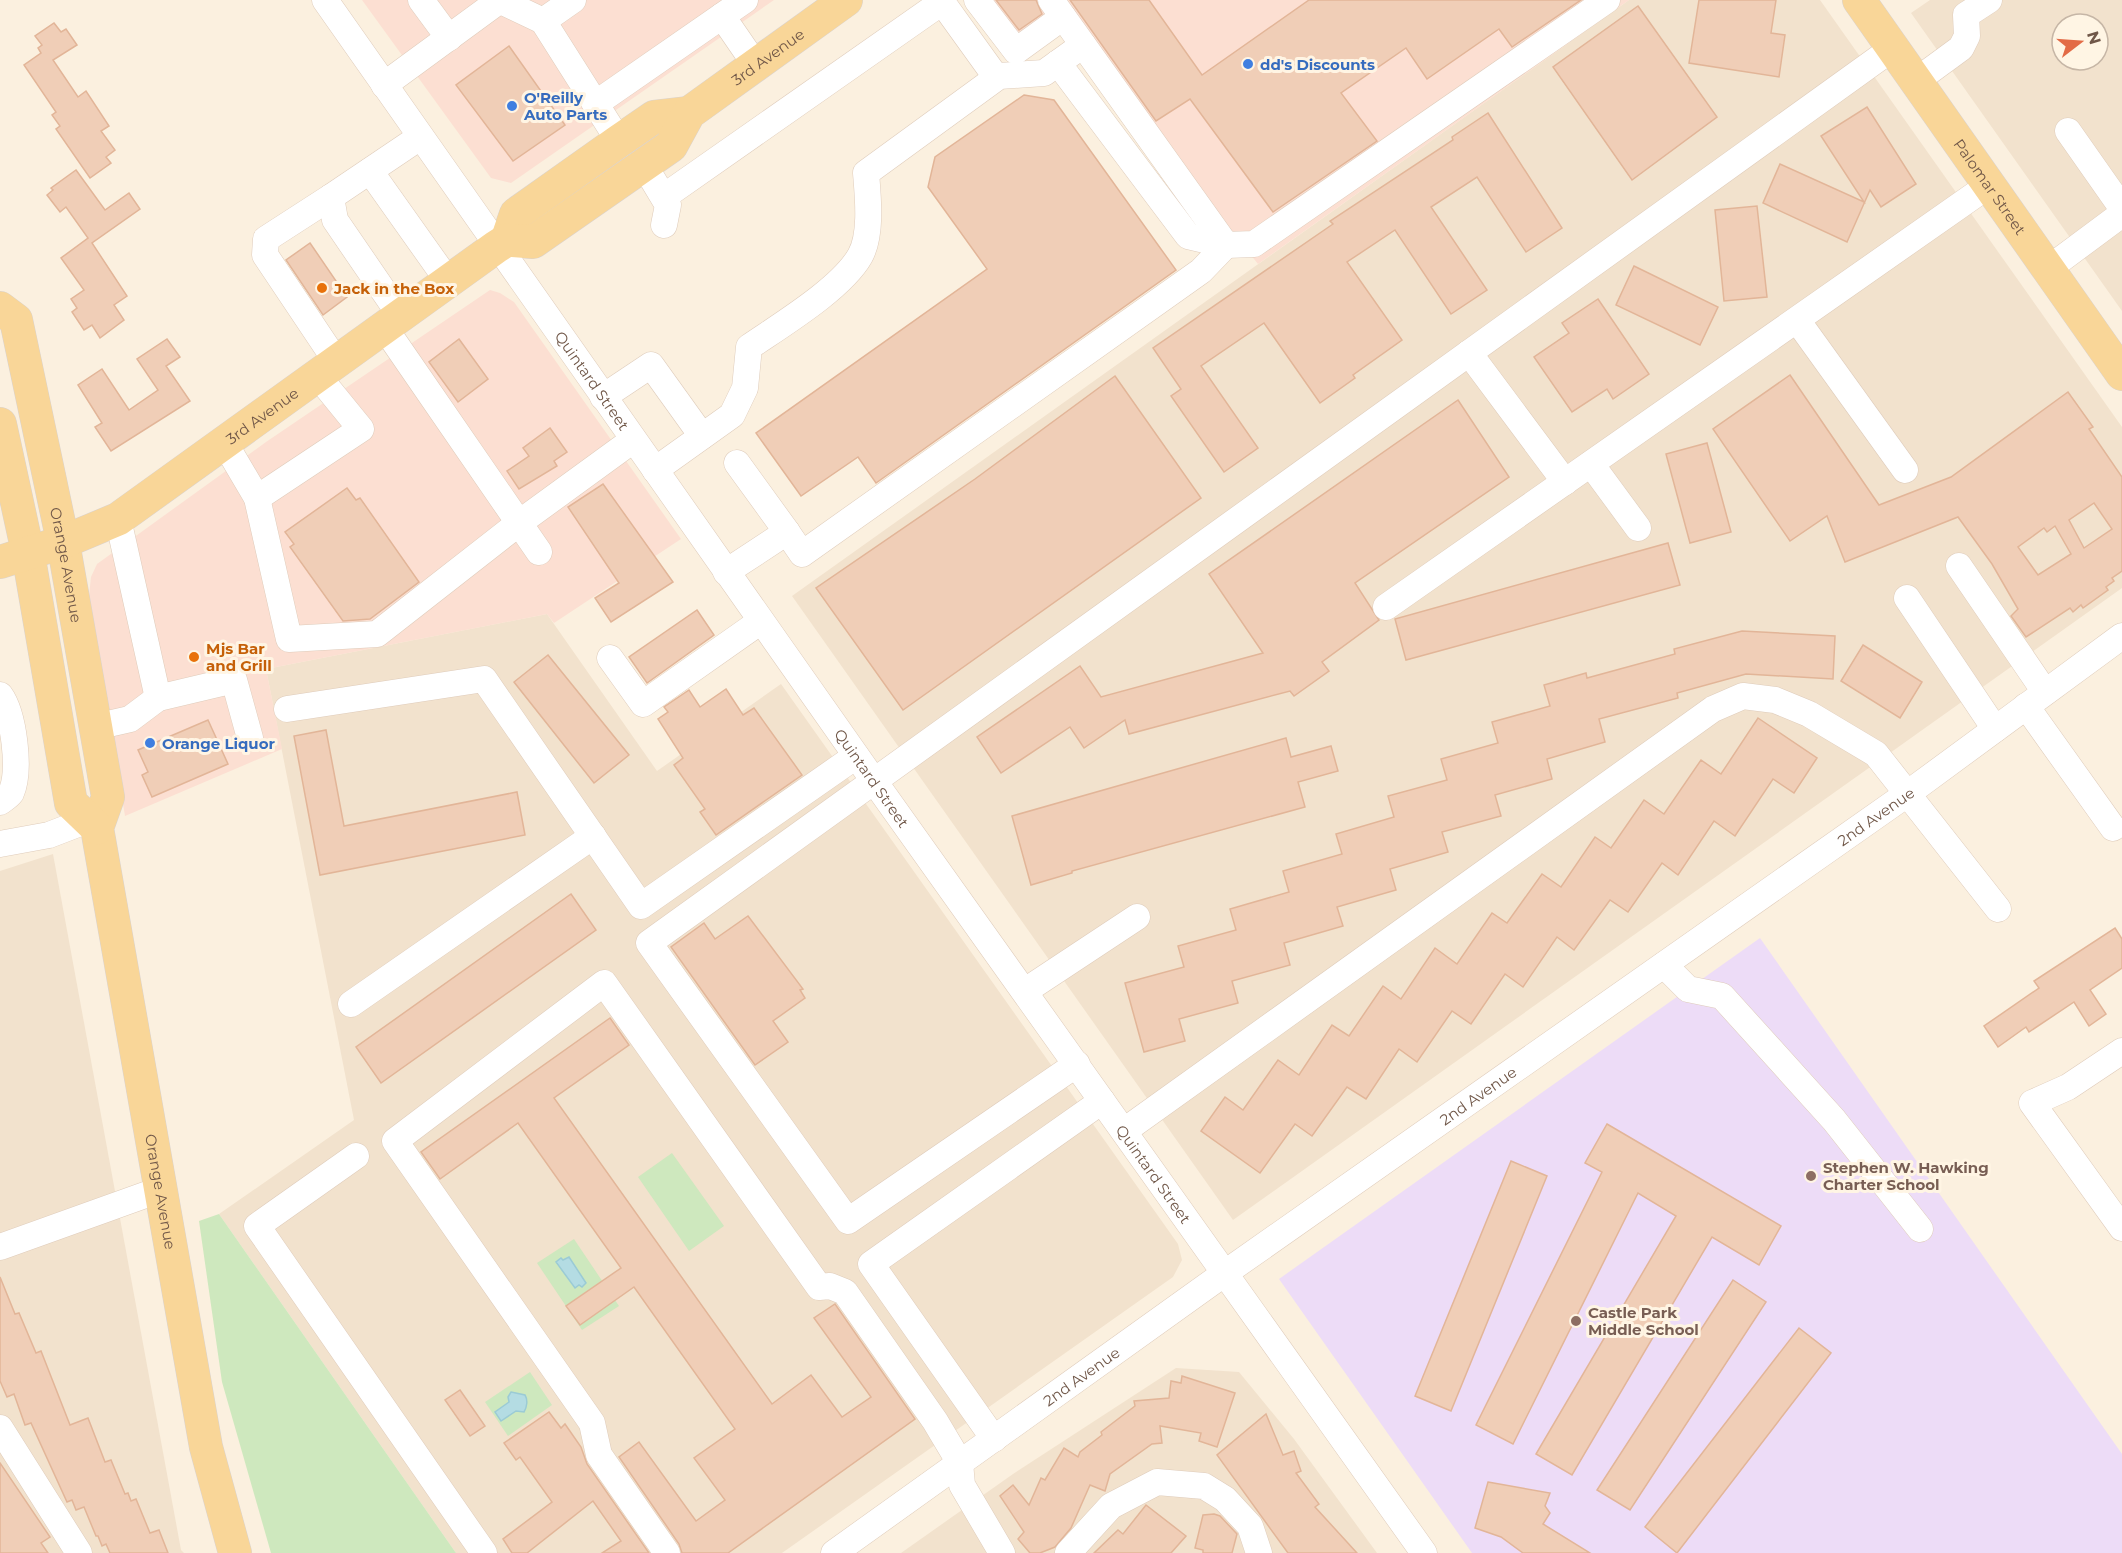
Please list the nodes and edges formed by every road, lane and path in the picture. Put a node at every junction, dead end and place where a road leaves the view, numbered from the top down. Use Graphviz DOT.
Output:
graph roads {
  1 [pos="325,0"];
  2 [pos="421,0"];
  3 [pos="745,0"];
  4 [pos="846,0"];
  5 [pos="977,0"];
  6 [pos="1607,0"];
  7 [pos="1859,0"];
  8 [pos="1989,0"];
  9 [pos="501,1"];
  10 [pos="944,1"];
  11 [pos="557,7"];
  12 [pos="1057,9"];
  13 [pos="722,16"];
  14 [pos="449,39"];
  15 [pos="1083,45"];
  16 [pos="1893,48"];
  17 [pos="1058,63"];
  18 [pos="755,64"];
  19 [pos="996,77"];
  20 [pos="1916,81"];
  21 [pos="384,85"];
  22 [pos="596,104"];
  23 [pos="689,113"];
  24 [pos="2068,131"];
  25 [pos="420,137"];
  26 [pos="619,141"];
  27 [pos="644,165"];
  28 [pos="370,171"];
  29 [pos="1989,185"];
  30 [pos="665,196"];
  31 [pos="331,197"];
  32 [pos="2122,208"];
  33 [pos="2122,214"];
  34 [pos="664,225"];
  35 [pos="501,243"];
  36 [pos="1226,244"];
  37 [pos="2048,268"];
  38 [pos="448,281"];
  39 [pos="0,308"];
  40 [pos="1797,320"];
  41 [pos="392,321"];
  42 [pos="1470,353"];
  43 [pos="326,368"];
  44 [pos="2122,374"];
  45 [pos="603,397"];
  46 [pos="0,424"];
  47 [pos="702,436"];
  48 [pos="633,440"];
  49 [pos="224,442"];
  50 [pos="737,463"];
  51 [pos="1591,464"];
  52 [pos="655,470"];
  53 [pos="1905,470"];
  54 [pos="1565,482"];
  55 [pos="256,498"];
  56 [pos="118,519"];
  57 [pos="519,524"];
  58 [pos="1638,528"];
  59 [pos="787,532"];
  60 [pos="63,542"];
  61 [pos="539,552"];
  62 [pos="14,558"];
  63 [pos="1959,566"];
  64 [pos="726,572"];
  65 [pos="1907,598"];
  66 [pos="1386,608"];
  67 [pos="765,627"];
  68 [pos="2122,636"];
  69 [pos="610,658"];
  70 [pos="694,687"];
  71 [pos="0,695"];
  72 [pos="158,698"];
  73 [pos="2036,699"];
  74 [pos="287,709"];
  75 [pos="95,726"];
  76 [pos="1995,729"];
  77 [pos="250,738"];
  78 [pos="856,756"];
  79 [pos="874,781"];
  80 [pos="1907,794"];
  81 [pos="0,802"];
  82 [pos="93,824"];
  83 [pos="2113,828"];
  84 [pos="593,836"];
  85 [pos="0,844"];
  86 [pos="1998,909"];
  87 [pos="1137,916"];
  88 [pos="1664,965"];
  89 [pos="1025,991"];
  90 [pos="351,1004"];
  91 [pos="2122,1051"];
  92 [pos="1077,1064"];
  93 [pos="1102,1101"];
  94 [pos="1124,1131"];
  95 [pos="356,1156"];
  96 [pos="159,1190"];
  97 [pos="2122,1228"];
  98 [pos="1920,1229"];
  99 [pos="0,1247"];
  100 [pos="1225,1273"];
  101 [pos="0,1428"];
  102 [pos="994,1439"];
  103 [pos="960,1463"];
  104 [pos="79,1553"];
  105 [pos="235,1553"];
  106 [pos="484,1553"];
  107 [pos="667,1553"];
  108 [pos="834,1553"];
  109 [pos="1002,1553"];
  110 [pos="1068,1553"];
  111 [pos="1259,1553"];
  112 [pos="1424,1553"];
  1 -- 21 [label="street, Quintard Street"];
  2 -- 14 [label="street"];
  3 -- 13 [label="street"];
  4 -- 18 [label="main road, 3rd Avenue"];
  5 -- 12 [label="street"];
  6 -- 36 [label="street"];
  7 -- 16 [label="main road, Palomar Street"];
  8 -- 20 [label="street"];
  9 -- 11 [label="street"];
  9 -- 14 [label="street"];
  10 -- 19 [label="street"];
  10 -- 30 [label="street"];
  11 -- 22 [label="street"];
  12 -- 15 [label="street"];
  13 -- 18 [label="street"];
  13 -- 22 [label="street"];
  14 -- 21 [label="street"];
  15 -- 17 [label="street"];
  15 -- 36 [label="street"];
  16 -- 20 [label="main road, Palomar Street"];
  16 -- 42 [label="street"];
  17 -- 19 [label="street"];
  17 -- 36 [label="street"];
  18 -- 23 [label="main road, 3rd Avenue"];
  19 -- 47 [label="street"];
  20 -- 29 [label="main road, Palomar Street"];
  21 -- 25 [label="street, Quintard Street"];
  22 -- 26 [label="street"];
  23 -- 26 [label="main road"];
  23 -- 27 [label="main road, 3rd Avenue"];
  24 -- 32 [label="street"];
  25 -- 28 [label="street"];
  25 -- 35 [label="street, Quintard Street"];
  26 -- 35 [label="main road"];
  27 -- 30 [label="street"];
  27 -- 35 [label="main road, 3rd Avenue"];
  28 -- 31 [label="street"];
  28 -- 38 [label="street"];
  29 -- 37 [label="main road, Palomar Street"];
  29 -- 40 [label="street"];
  30 -- 34 [label="street"];
  31 -- 41 [label="street"];
  31 -- 43 [label="street"];
  33 -- 37 [label="street"];
  35 -- 38 [label="main road, 3rd Avenue"];
  35 -- 45 [label="street, Quintard Street"];
  36 -- 59 [label="street"];
  37 -- 44 [label="main road, Palomar Street"];
  38 -- 41 [label="main road, 3rd Avenue"];
  39 -- 60 [label="main road, Orange Avenue"];
  40 -- 51 [label="street"];
  40 -- 53 [label="street"];
  41 -- 43 [label="main road, 3rd Avenue"];
  41 -- 57 [label="street"];
  42 -- 54 [label="street"];
  42 -- 79 [label="street"];
  43 -- 49 [label="main road, 3rd Avenue"];
  43 -- 55 [label="street"];
  45 -- 47 [label="street"];
  45 -- 48 [label="street, Quintard Street"];
  46 -- 62 [label="main road, Orange Avenue"];
  47 -- 52 [label="street"];
  48 -- 52 [label="street, Quintard Street"];
  48 -- 57 [label="street"];
  49 -- 55 [label="street"];
  49 -- 56 [label="main road, 3rd Avenue"];
  50 -- 59 [label="street"];
  51 -- 54 [label="street"];
  51 -- 58 [label="street"];
  52 -- 64 [label="street, Quintard Street"];
  54 -- 66 [label="street"];
  55 -- 57 [label="street"];
  56 -- 60 [label="main road, 3rd Avenue"];
  56 -- 72 [label="street"];
  57 -- 61 [label="street"];
  59 -- 64 [label="street"];
  60 -- 62 [label="main road, 3rd Avenue"];
  60 -- 75 [label="main road, Orange Avenue"];
  62 -- 82 [label="main road, Orange Avenue"];
  63 -- 73 [label="street"];
  64 -- 67 [label="street, Quintard Street"];
  65 -- 76 [label="street"];
  67 -- 69 [label="street"];
  67 -- 70 [label="street"];
  67 -- 78 [label="street, Quintard Street"];
  68 -- 73 [label="street, 2nd Avenue"];
  71 -- 81 [label="street"];
  72 -- 75 [label="street"];
  72 -- 77 [label="street"];
  73 -- 76 [label="street, 2nd Avenue"];
  73 -- 83 [label="street"];
  74 -- 84 [label="street"];
  75 -- 82 [label="main road, Orange Avenue"];
  76 -- 80 [label="street, 2nd Avenue"];
  78 -- 79 [label="street, Quintard Street"];
  78 -- 84 [label="street"];
  79 -- 89 [label="street, Quintard Street"];
  79 -- 92 [label="street"];
  80 -- 86 [label="street"];
  80 -- 88 [label="street, 2nd Avenue"];
  80 -- 94 [label="street"];
  82 -- 85 [label="street"];
  82 -- 96 [label="main road, Orange Avenue"];
  84 -- 90 [label="street"];
  87 -- 89 [label="street"];
  88 -- 98 [label="street"];
  88 -- 100 [label="street, 2nd Avenue"];
  89 -- 92 [label="street, Quintard Street"];
  91 -- 97 [label="street"];
  92 -- 93 [label="street, Quintard Street"];
  93 -- 94 [label="street, Quintard Street"];
  93 -- 102 [label="street"];
  94 -- 100 [label="street, Quintard Street"];
  95 -- 106 [label="street"];
  96 -- 99 [label="street"];
  96 -- 105 [label="main road, Orange Avenue"];
  100 -- 102 [label="street, 2nd Avenue"];
  100 -- 112 [label="street, Quintard Street"];
  101 -- 104 [label="street"];
  102 -- 103 [label="street, 2nd Avenue"];
  103 -- 107 [label="street"];
  103 -- 108 [label="street, 2nd Avenue"];
  103 -- 109 [label="street"];
  110 -- 111 [label="street"];
}
